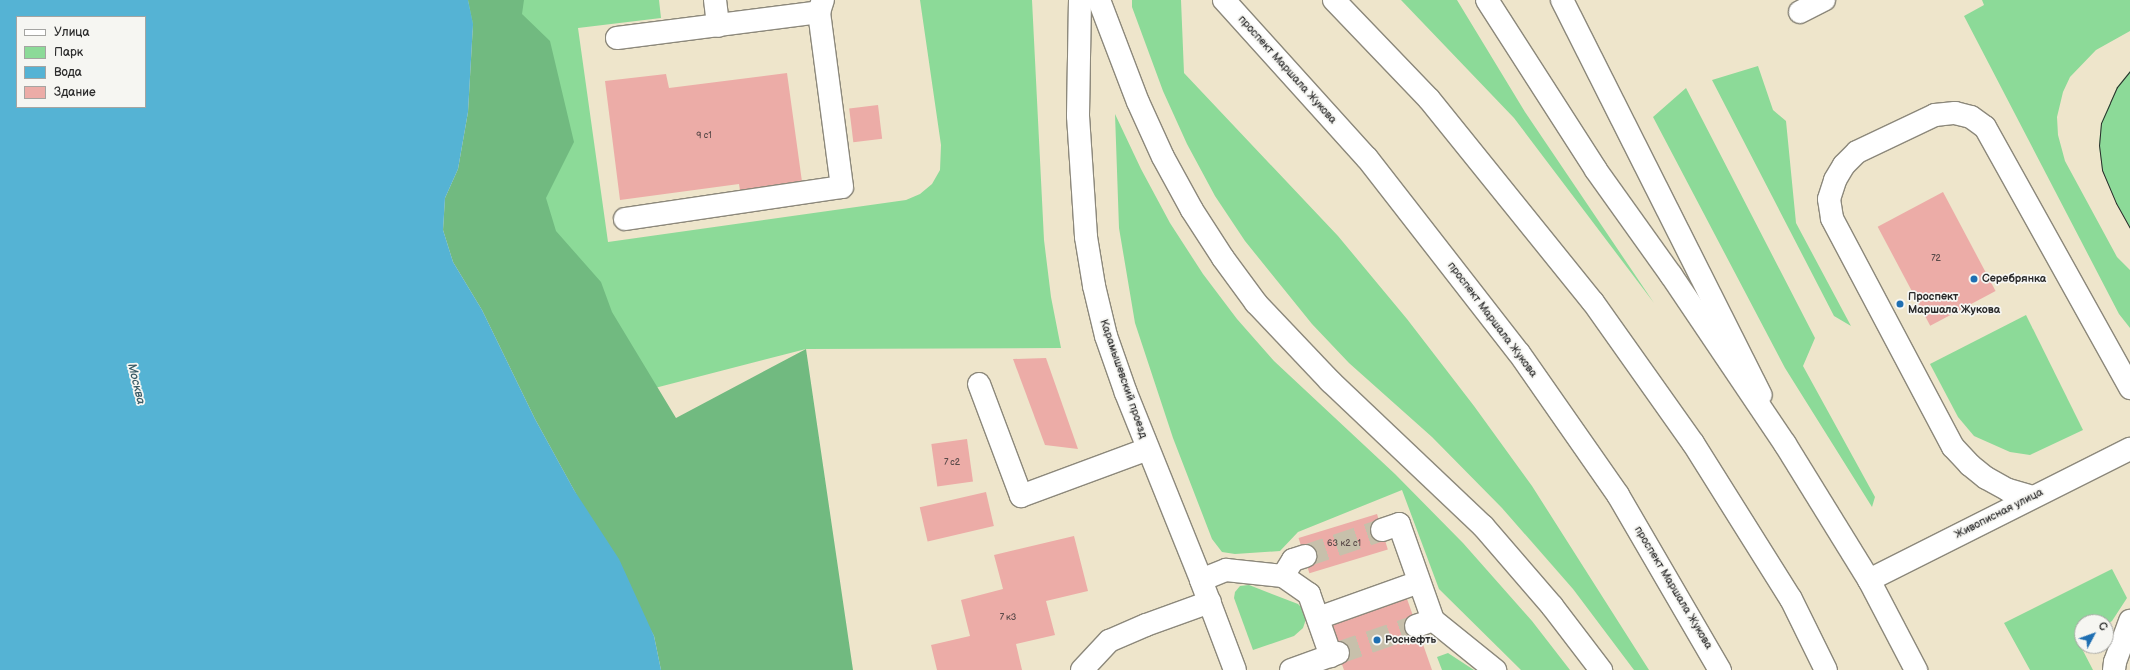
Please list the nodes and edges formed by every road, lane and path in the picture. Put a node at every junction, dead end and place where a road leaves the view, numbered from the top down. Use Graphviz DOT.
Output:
graph roads {
  1 [pos="715,0"];
  2 [pos="1080,0"];
  3 [pos="1099,0"];
  4 [pos="1224,0"];
  5 [pos="1334,0"];
  6 [pos="1486,0"];
  7 [pos="1562,0"];
  8 [pos="1824,0"];
  9 [pos="821,6"];
  10 [pos="1800,12"];
  11 [pos="718,26"];
  12 [pos="617,38"];
  13 [pos="625,220"];
  14 [pos="979,384"];
  15 [pos="2130,388"];
  16 [pos="1785,444"];
  17 [pos="1148,449"];
  18 [pos="2130,449"];
  19 [pos="2033,497"];
  20 [pos="1382,530"];
  21 [pos="1305,556"];
  22 [pos="1283,576"];
  23 [pos="1201,580"];
  24 [pos="1869,580"];
  25 [pos="1420,582"];
  26 [pos="1210,602"];
  27 [pos="1318,618"];
  28 [pos="2130,621"];
  29 [pos="1082,670"];
  30 [pos="1235,670"];
  31 [pos="1291,670"];
  32 [pos="1495,670"];
  33 [pos="1601,670"];
  34 [pos="1720,670"];
  35 [pos="1826,670"];
  36 [pos="1916,670"];
  37 [pos="2114,670"];
  1 -- 11 [label="main road"];
  2 -- 17 [label="main road, Карамышевский проезд"];
  3 -- 33 [label="main road"];
  4 -- 34 [label="main road, проспект Маршала Жукова"];
  5 -- 35 [label="main road"];
  6 -- 16 [label="main road"];
  7 -- 16 [label="main road"];
  8 -- 10 [label="main road"];
  9 -- 11 [label="main road"];
  9 -- 13 [label="main road"];
  11 -- 12 [label="main road"];
  14 -- 17 [label="main road"];
  15 -- 19 [label="main road"];
  16 -- 24 [label="main road"];
  17 -- 23 [label="main road, Карамышевский проезд"];
  18 -- 19 [label="main road, Живописная улица"];
  19 -- 24 [label="main road, Живописная улица"];
  20 -- 25 [label="main road"];
  21 -- 22 [label="main road"];
  22 -- 23 [label="main road"];
  22 -- 27 [label="main road"];
  23 -- 26 [label="main road, Карамышевский проезд"];
  24 -- 36 [label="main road"];
  25 -- 27 [label="main road"];
  25 -- 32 [label="main road"];
  26 -- 29 [label="main road"];
  26 -- 30 [label="main road, Карамышевский проезд"];
  27 -- 31 [label="main road"];
  28 -- 37 [label="main road"];
}
